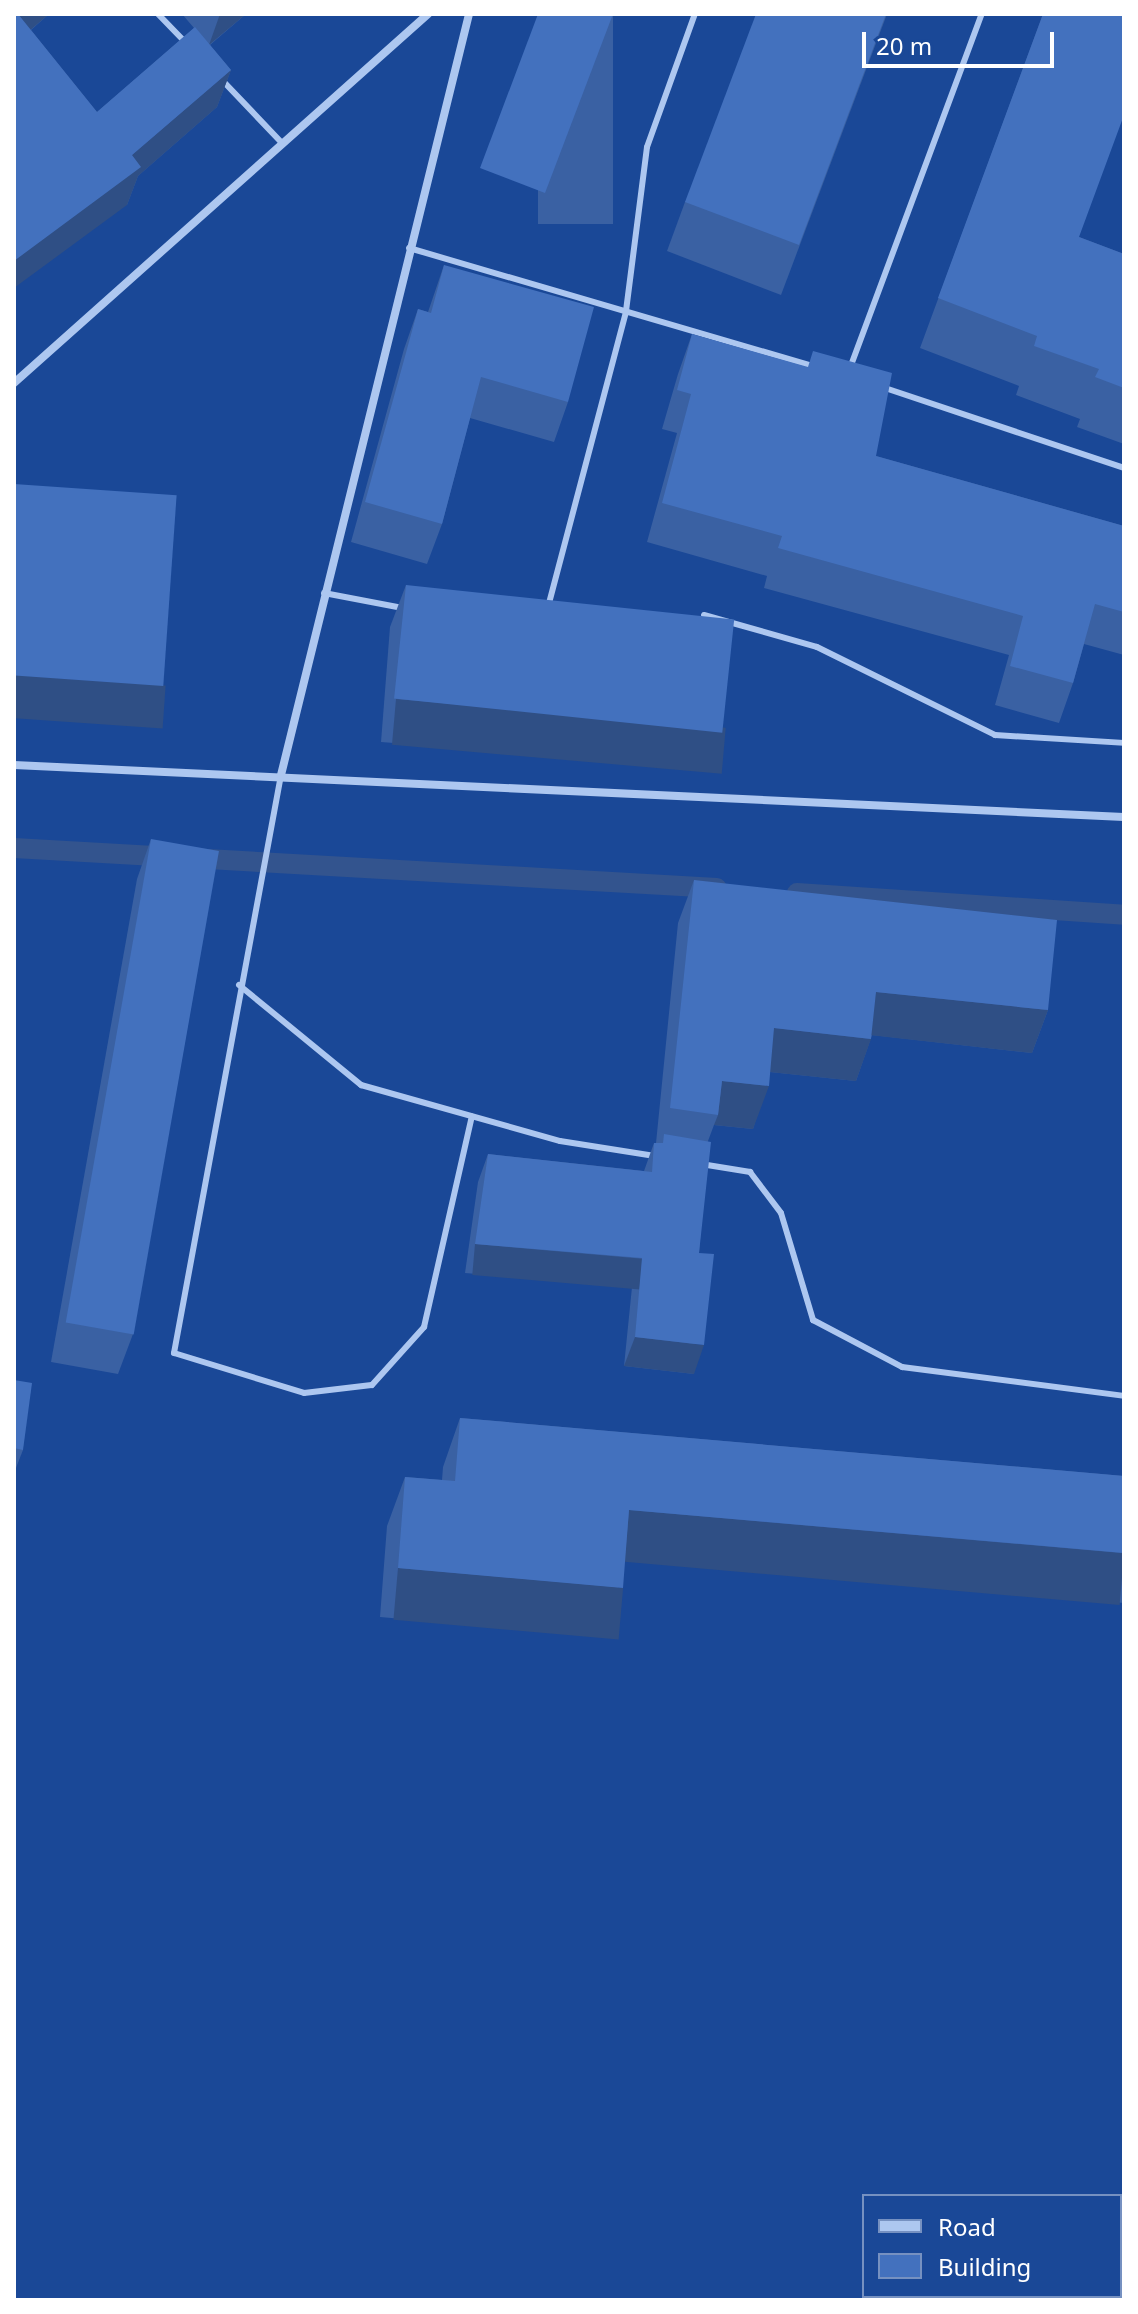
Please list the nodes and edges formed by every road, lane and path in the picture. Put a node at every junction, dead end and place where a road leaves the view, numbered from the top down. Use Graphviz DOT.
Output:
graph roads {
  1 [pos="158,14"];
  2 [pos="428,14"];
  3 [pos="469,14"];
  4 [pos="695,14"];
  5 [pos="982,14"];
  6 [pos="200,57"];
  7 [pos="210,68"];
  8 [pos="283,144"];
  9 [pos="409,248"];
  10 [pos="626,311"];
  11 [pos="847,376"];
  12 [pos="862,380"];
  13 [pos="14,383"];
  14 [pos="876,385"];
  15 [pos="1124,468"];
  16 [pos="324,593"];
  17 [pos="416,610"];
  18 [pos="688,613"];
  19 [pos="559,617"];
  20 [pos="1124,743"];
  21 [pos="14,765"];
  22 [pos="281,775"];
  23 [pos="1124,817"];
  24 [pos="239,985"];
  25 [pos="472,1116"];
  26 [pos="662,1158"];
  27 [pos="692,1162"];
  28 [pos="1124,1396"];
  1 -- 6 [label="lane"];
  2 -- 8 [label="street"];
  3 -- 9 [label="street"];
  4 -- 10 [label="lane"];
  5 -- 11 [label="lane"];
  7 -- 8 [label="lane"];
  8 -- 13 [label="street"];
  9 -- 10 [label="lane"];
  9 -- 16 [label="street"];
  10 -- 11 [label="lane"];
  10 -- 19 [label="lane"];
  11 -- 12 [label="lane"];
  14 -- 15 [label="lane"];
  16 -- 17 [label="lane"];
  16 -- 22 [label="street"];
  18 -- 20 [label="lane"];
  21 -- 22 [label="street"];
  22 -- 23 [label="street"];
  22 -- 24 [label="lane"];
  24 -- 25 [label="lane"];
  24 -- 25 [label="lane"];
  25 -- 26 [label="lane"];
  27 -- 28 [label="lane"];
}
